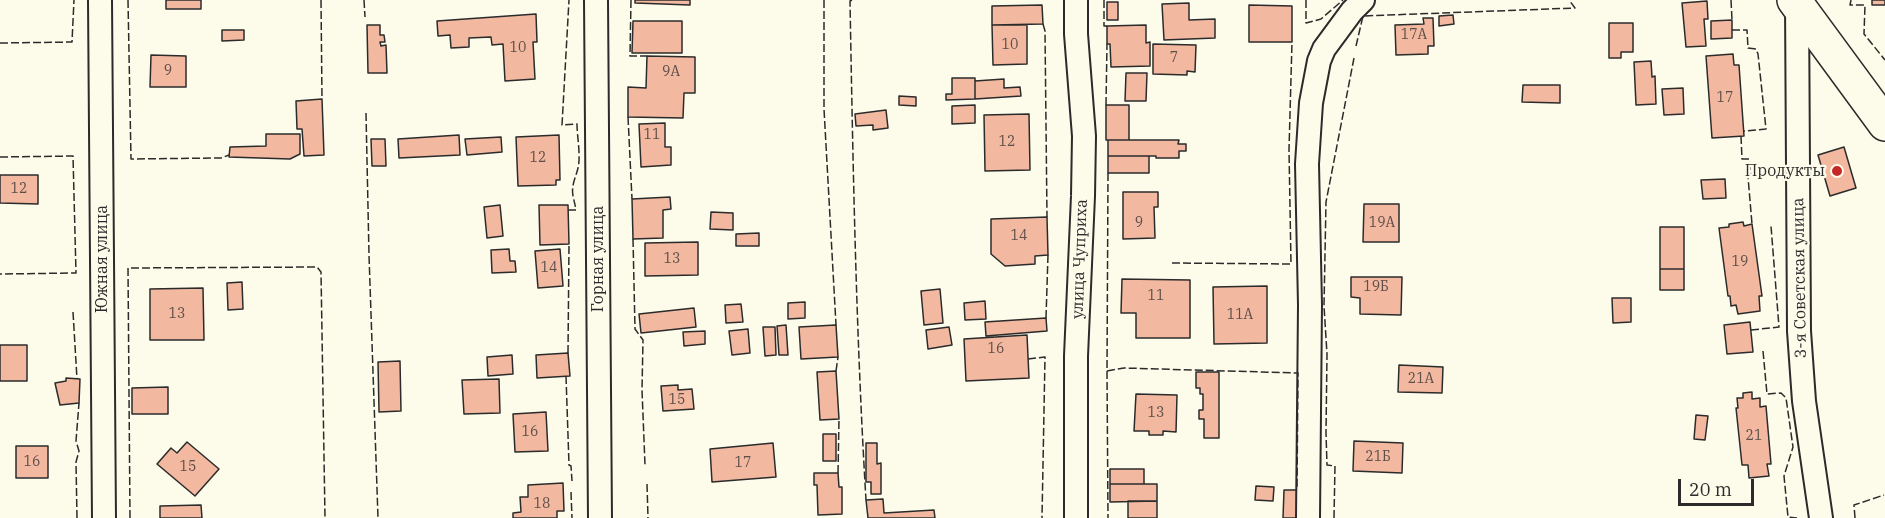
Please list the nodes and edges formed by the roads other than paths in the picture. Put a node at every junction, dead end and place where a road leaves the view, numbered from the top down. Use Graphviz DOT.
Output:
graph roads {
  1 [pos="100,0"];
  2 [pos="596,0"];
  3 [pos="1076,0"];
  4 [pos="1363,0"];
  5 [pos="1796,1"];
  6 [pos="1885,124"];
  7 [pos="104,518"];
  8 [pos="600,518"];
  9 [pos="1076,518"];
  10 [pos="1308,518"];
  11 [pos="1821,518"];
  1 -- 7 [label="street, Южная улица"];
  2 -- 8 [label="street, Горная улица"];
  3 -- 9 [label="street, улица Чуприха"];
  4 -- 10 [label="street"];
  5 -- 6 [label="street"];
  5 -- 11 [label="street, 3-я Советская улица"];
}
